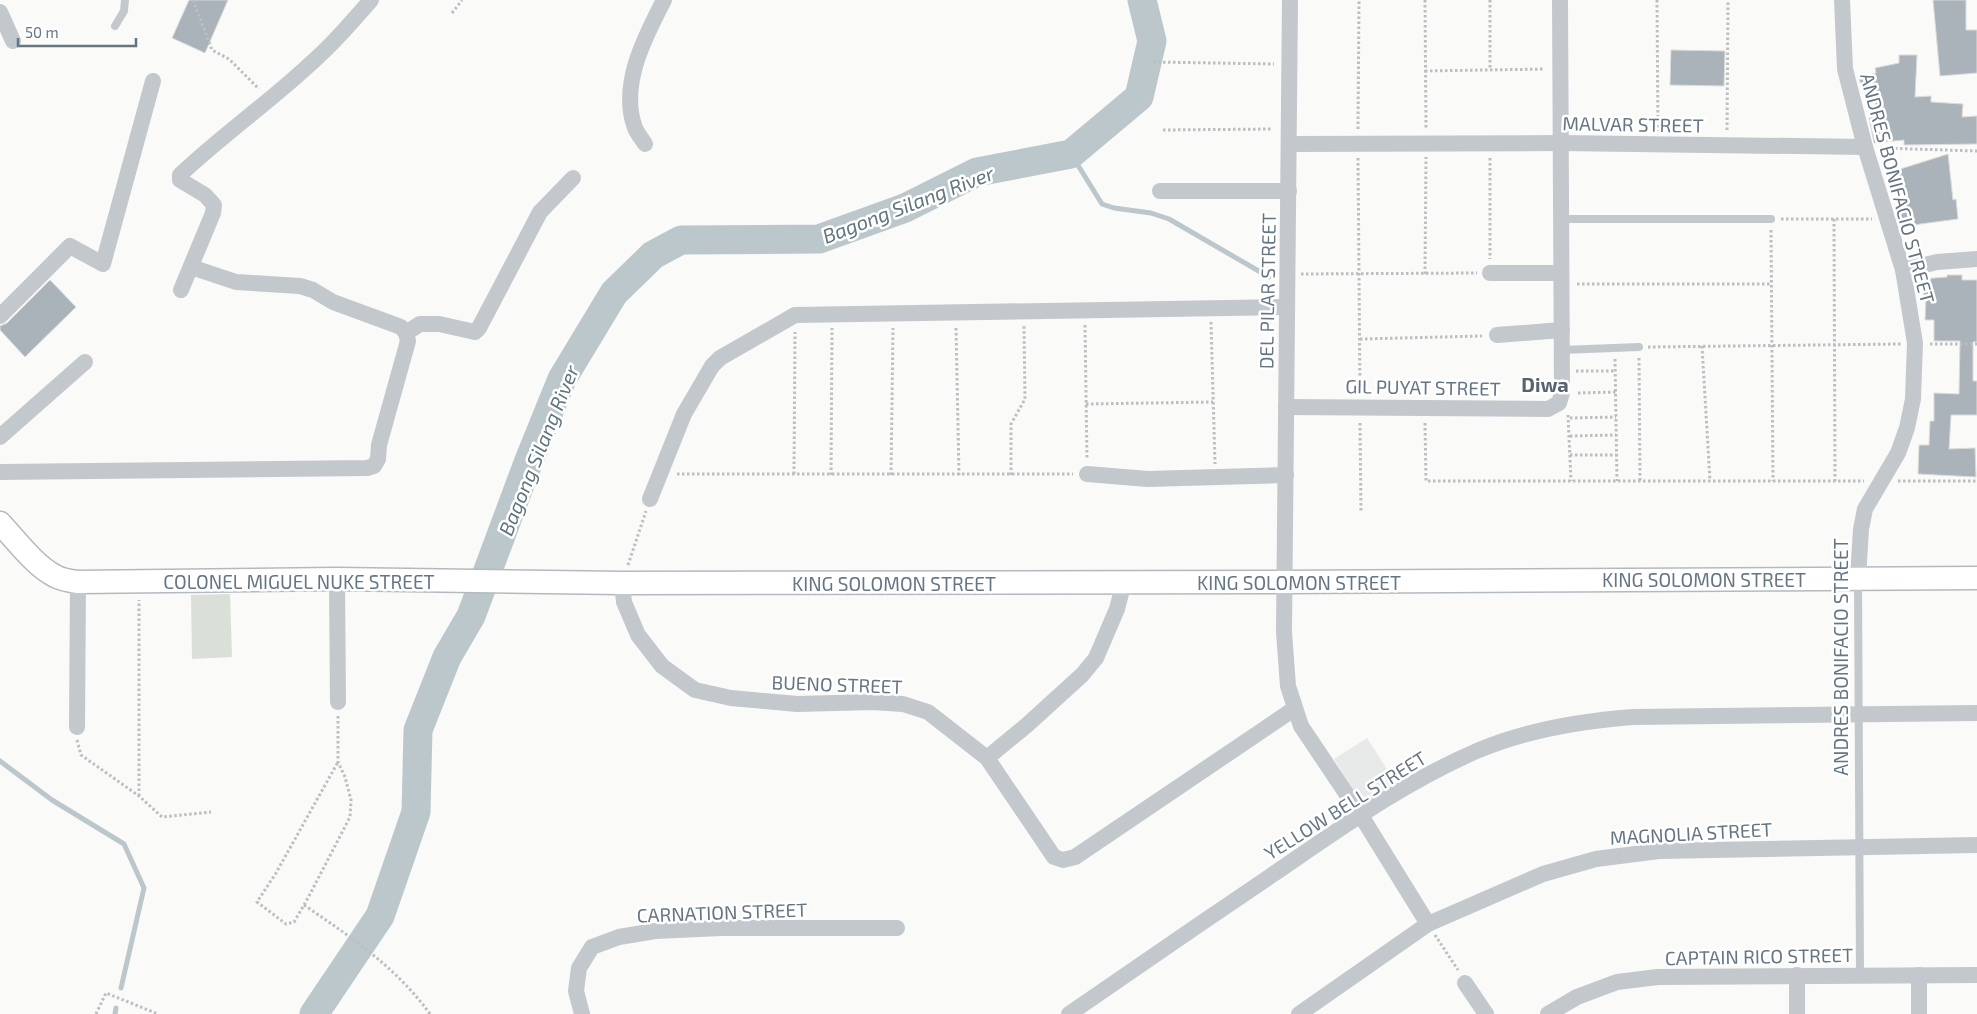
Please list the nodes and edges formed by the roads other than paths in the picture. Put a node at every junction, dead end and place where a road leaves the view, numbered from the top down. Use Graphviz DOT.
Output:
graph roads {
  1 [pos="125,0"];
  2 [pos="371,0"];
  3 [pos="664,0"];
  4 [pos="1290,0"];
  5 [pos="1560,0"];
  6 [pos="1842,0"];
  7 [pos="0,12"];
  8 [pos="115,26"];
  9 [pos="13,41"];
  10 [pos="153,81"];
  11 [pos="1289,137"];
  12 [pos="1561,143"];
  13 [pos="645,144"];
  14 [pos="1865,147"];
  15 [pos="573,178"];
  16 [pos="1160,191"];
  17 [pos="1288,191"];
  18 [pos="1770,219"];
  19 [pos="1561,220"];
  20 [pos="1977,259"];
  21 [pos="191,267"];
  22 [pos="1902,270"];
  23 [pos="1490,273"];
  24 [pos="1561,278"];
  25 [pos="181,290"];
  26 [pos="1287,307"];
  27 [pos="0,316"];
  28 [pos="1562,330"];
  29 [pos="406,334"];
  30 [pos="1497,335"];
  31 [pos="1639,347"];
  32 [pos="1562,350"];
  33 [pos="84,362"];
  34 [pos="1286,407"];
  35 [pos="0,437"];
  36 [pos="0,472"];
  37 [pos="1087,474"];
  38 [pos="1286,475"];
  39 [pos="650,499"];
  40 [pos="0,522"];
  41 [pos="1858,578"];
  42 [pos="1977,578"];
  43 [pos="337,579"];
  44 [pos="78,582"];
  45 [pos="1124,582"];
  46 [pos="1285,582"];
  47 [pos="622,584"];
  48 [pos="338,702"];
  49 [pos="1294,709"];
  50 [pos="1977,713"];
  51 [pos="1860,714"];
  52 [pos="77,727"];
  53 [pos="987,758"];
  54 [pos="1360,814"];
  55 [pos="1977,845"];
  56 [pos="1859,847"];
  57 [pos="1428,924"];
  58 [pos="897,928"];
  59 [pos="1919,975"];
  60 [pos="1977,975"];
  61 [pos="1798,976"];
  62 [pos="1860,976"];
  63 [pos="1466,983"];
  64 [pos="582,1014"];
  65 [pos="1069,1014"];
  66 [pos="1298,1014"];
  67 [pos="1486,1014"];
  68 [pos="1548,1014"];
  69 [pos="1797,1014"];
  70 [pos="1919,1014"];
  1 -- 8 [label="lane"];
  2 -- 21 [label="street"];
  3 -- 13 [label="street"];
  4 -- 11 [label="street, DEL PILAR STREET"];
  5 -- 12 [label="street"];
  6 -- 14 [label="street, ANDRES BONIFACIO STREET"];
  7 -- 9 [label="street"];
  10 -- 27 [label="street"];
  11 -- 12 [label="street, MALVAR STREET"];
  11 -- 17 [label="street, DEL PILAR STREET"];
  12 -- 14 [label="street, MALVAR STREET"];
  12 -- 19 [label="street"];
  14 -- 22 [label="street, ANDRES BONIFACIO STREET"];
  15 -- 29 [label="street"];
  16 -- 17 [label="street"];
  17 -- 26 [label="street, DEL PILAR STREET"];
  18 -- 19 [label="lane"];
  19 -- 24 [label="street"];
  20 -- 22 [label="street"];
  21 -- 25 [label="street"];
  21 -- 29 [label="street"];
  22 -- 41 [label="street, ANDRES BONIFACIO STREET"];
  23 -- 24 [label="street"];
  24 -- 28 [label="street"];
  26 -- 34 [label="street, DEL PILAR STREET"];
  26 -- 39 [label="street"];
  28 -- 30 [label="street"];
  28 -- 32 [label="street"];
  29 -- 36 [label="street"];
  31 -- 32 [label="lane"];
  32 -- 34 [label="street, GIL PUYAT STREET"];
  33 -- 35 [label="street"];
  34 -- 38 [label="street, DEL PILAR STREET"];
  37 -- 38 [label="street"];
  38 -- 46 [label="street, DEL PILAR STREET"];
  40 -- 44 [label="street, COLONEL MIGUEL NUKE STREET"];
  41 -- 42 [label="street, KING SOLOMON STREET"];
  41 -- 46 [label="street, KING SOLOMON STREET"];
  41 -- 51 [label="lane, ANDRES BONIFACIO STREET"];
  43 -- 44 [label="street, COLONEL MIGUEL NUKE STREET"];
  43 -- 47 [label="street, COLONEL MIGUEL NUKE STREET"];
  43 -- 48 [label="street"];
  44 -- 52 [label="street"];
  45 -- 46 [label="street, KING SOLOMON STREET"];
  45 -- 47 [label="street, KING SOLOMON STREET"];
  45 -- 53 [label="street"];
  46 -- 49 [label="street, DEL PILAR STREET"];
  47 -- 53 [label="street, BUENO STREET"];
  49 -- 53 [label="street, BUENO STREET"];
  49 -- 54 [label="street, DEL PILAR STREET"];
  50 -- 51 [label="street, YELLOW BELL STREET"];
  51 -- 54 [label="street, YELLOW BELL STREET"];
  51 -- 56 [label="lane, ANDRES BONIFACIO STREET"];
  54 -- 57 [label="street, DEL PILAR STREET"];
  54 -- 65 [label="street, YELLOW BELL STREET"];
  55 -- 56 [label="street, MAGNOLIA STREET"];
  56 -- 57 [label="street, MAGNOLIA STREET"];
  56 -- 62 [label="lane, ANDRES BONIFACIO STREET"];
  57 -- 66 [label="street, MAGNOLIA STREET"];
  58 -- 64 [label="street, CARNATION STREET"];
  59 -- 60 [label="street, CAPTAIN RICO STREET"];
  59 -- 62 [label="street, CAPTAIN RICO STREET"];
  59 -- 70 [label="street"];
  61 -- 62 [label="street, CAPTAIN RICO STREET"];
  61 -- 68 [label="street, CAPTAIN RICO STREET"];
  61 -- 69 [label="street"];
  63 -- 67 [label="street"];
}
